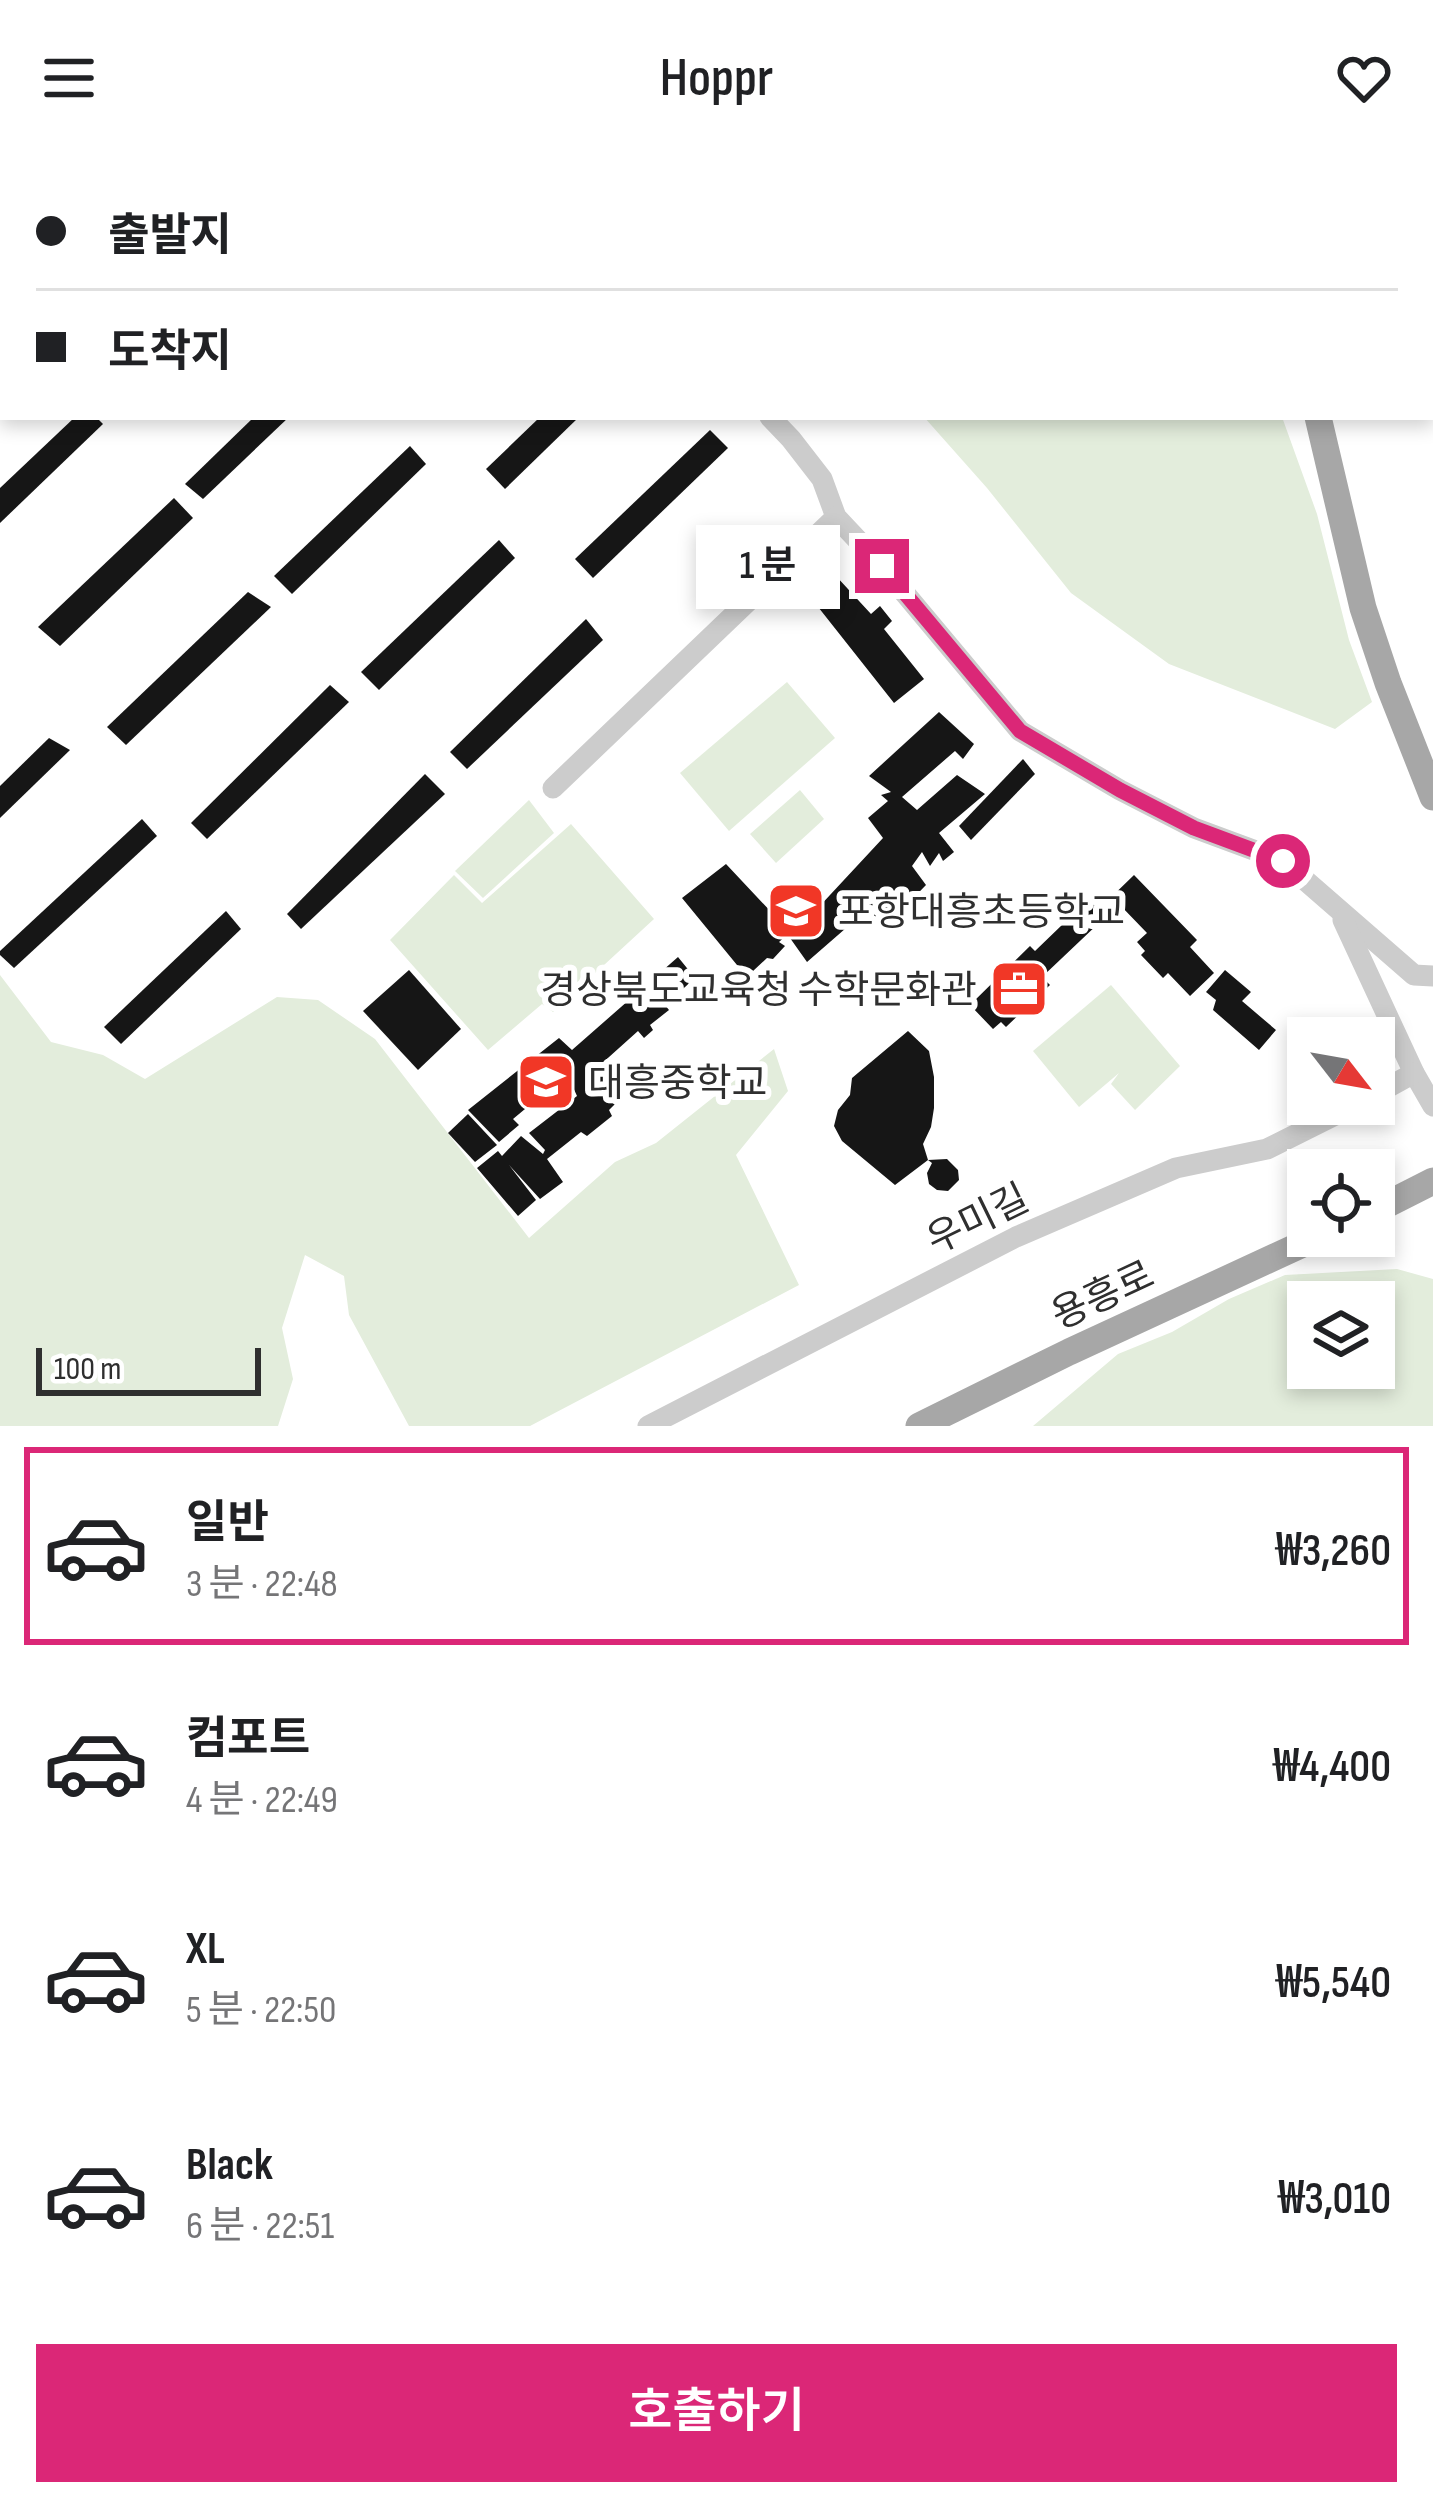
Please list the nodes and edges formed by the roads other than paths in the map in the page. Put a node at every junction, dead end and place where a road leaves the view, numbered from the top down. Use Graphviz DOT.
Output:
graph roads {
  1 [pos="773,420"];
  2 [pos="1319,420"];
  3 [pos="836,517"];
  4 [pos="553,788"];
  5 [pos="1433,797"];
  6 [pos="1337,909"];
  7 [pos="1433,976"];
  8 [pos="1414,1073"];
  9 [pos="1395,1083"];
  10 [pos="1433,1106"];
  11 [pos="1315,1125"];
  12 [pos="1433,1181"];
  13 [pos="1395,1200"];
  14 [pos="1287,1251"];
  15 [pos="648,1426"];
  16 [pos="919,1426"];
  1 -- 3 [label="street"];
  2 -- 5 [label="main road"];
  3 -- 4 [label="street"];
  3 -- 6 [label="street"];
  6 -- 7 [label="street"];
  6 -- 8 [label="street"];
  8 -- 9 [label="street"];
  8 -- 10 [label="street"];
  11 -- 15 [label="street, 우미길"];
  12 -- 13 [label="main road"];
  14 -- 16 [label="main road, 용흥로"];
}
